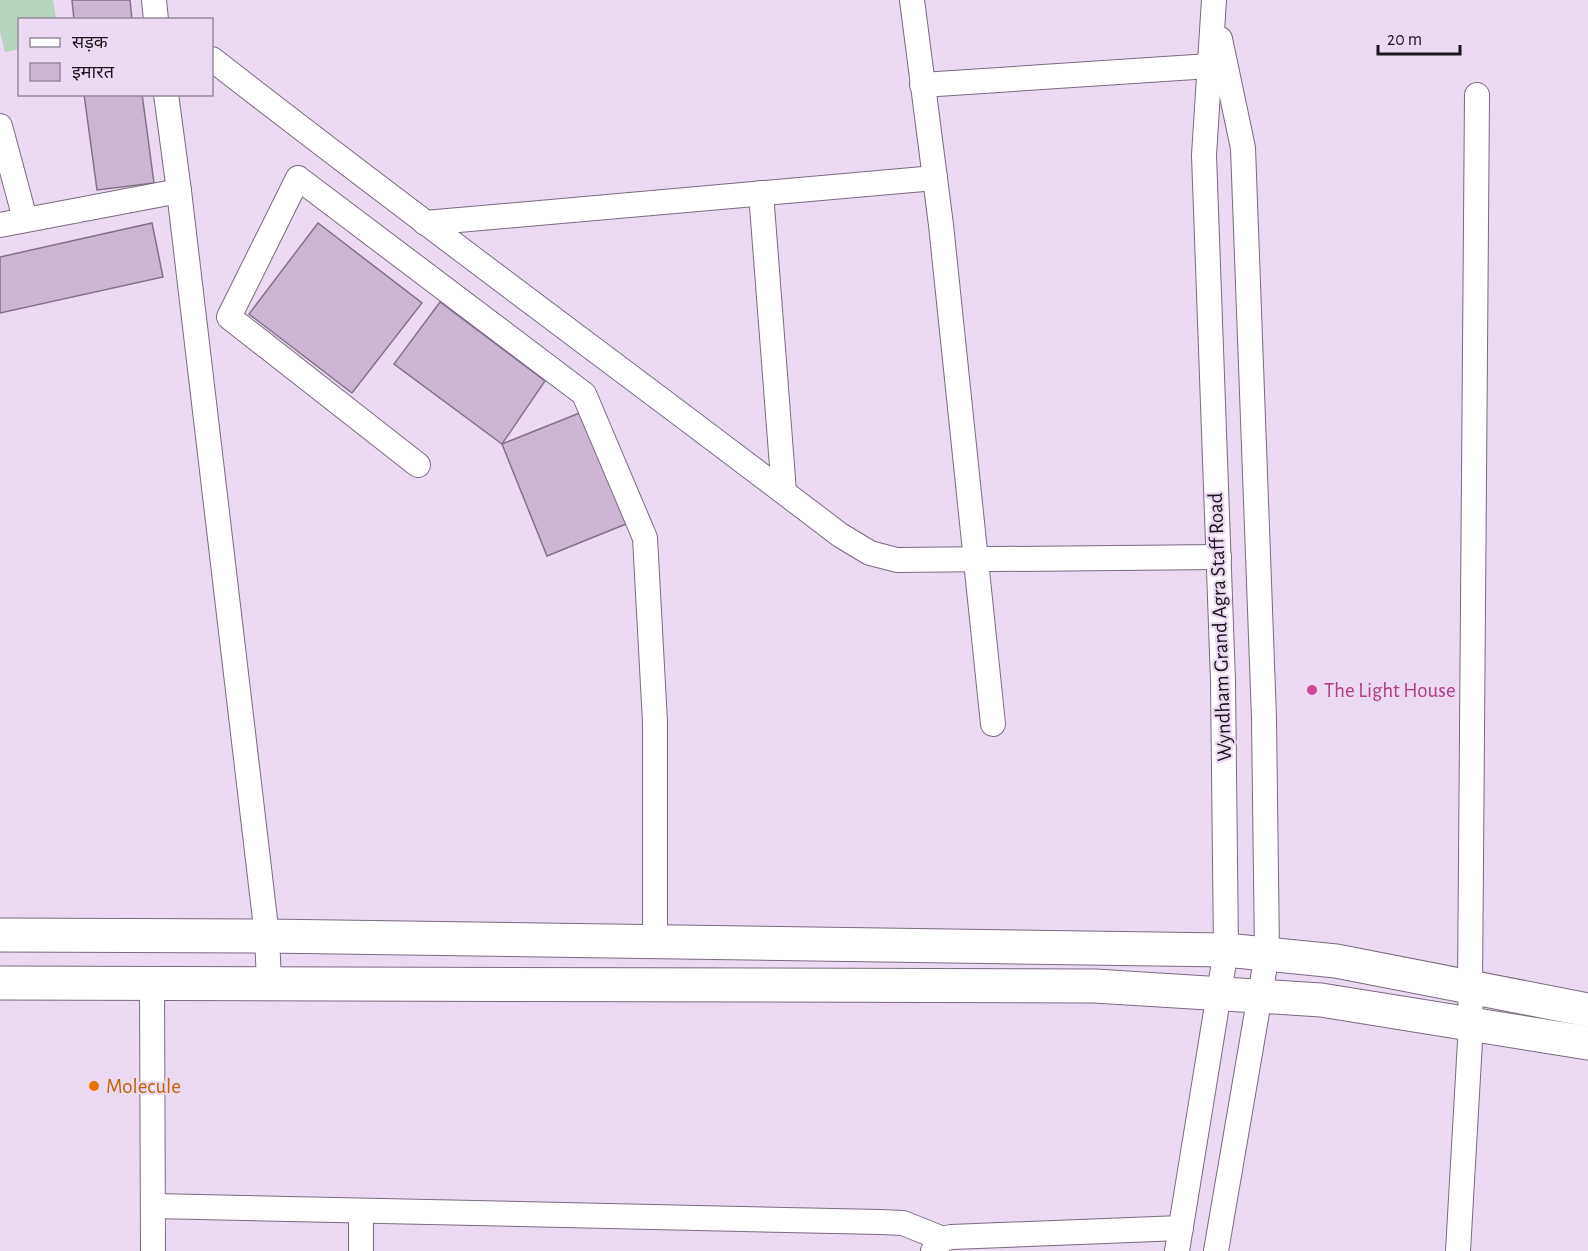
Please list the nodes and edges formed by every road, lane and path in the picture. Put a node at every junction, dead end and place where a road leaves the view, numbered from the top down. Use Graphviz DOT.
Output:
graph roads {
  1 [pos="912,0"];
  2 [pos="1214,5"];
  3 [pos="213,60"];
  4 [pos="1218,65"];
  5 [pos="922,85"];
  6 [pos="166,96"];
  7 [pos="1477,96"];
  8 [pos="0,126"];
  9 [pos="935,178"];
  10 [pos="179,191"];
  11 [pos="761,193"];
  12 [pos="25,219"];
  13 [pos="425,223"];
  14 [pos="0,225"];
  15 [pos="418,465"];
  16 [pos="783,492"];
  17 [pos="1219,557"];
  18 [pos="975,560"];
  19 [pos="993,724"];
  20 [pos="0,935"];
  21 [pos="267,936"];
  22 [pos="655,941"];
  23 [pos="1226,950"];
  24 [pos="1267,954"];
  25 [pos="269,982"];
  26 [pos="0,983"];
  27 [pos="152,984"];
  28 [pos="1470,987"];
  29 [pos="1219,994"];
  30 [pos="1260,997"];
  31 [pos="1588,1010"];
  32 [pos="1471,1024"];
  33 [pos="1588,1044"];
  34 [pos="153,1206"];
  35 [pos="361,1211"];
  36 [pos="1179,1239"];
  37 [pos="938,1245"];
  38 [pos="153,1251"];
  39 [pos="361,1251"];
  40 [pos="1216,1251"];
  41 [pos="1458,1251"];
  1 -- 5 [label="street"];
  2 -- 4 [label="street, Wyndham Grand Agra Staff Road"];
  3 -- 13 [label="street"];
  4 -- 5 [label="street"];
  4 -- 17 [label="street, Wyndham Grand Agra Staff Road"];
  4 -- 24 [label="street"];
  5 -- 9 [label="street"];
  6 -- 10 [label="street"];
  7 -- 28 [label="street"];
  8 -- 12 [label="street"];
  9 -- 11 [label="street"];
  9 -- 18 [label="street"];
  10 -- 12 [label="street"];
  10 -- 21 [label="street"];
  11 -- 13 [label="street"];
  11 -- 16 [label="street"];
  12 -- 14 [label="street"];
  13 -- 16 [label="street"];
  15 -- 22 [label="street"];
  16 -- 18 [label="street"];
  17 -- 18 [label="street"];
  17 -- 23 [label="street, Wyndham Grand Agra Staff Road"];
  18 -- 19 [label="street"];
  20 -- 21 [label="street"];
  21 -- 22 [label="street"];
  21 -- 25 [label="street"];
  22 -- 23 [label="street"];
  23 -- 24 [label="street"];
  23 -- 29 [label="street, Wyndham Grand Agra Staff Road"];
  24 -- 28 [label="street"];
  24 -- 30 [label="street"];
  25 -- 27 [label="street"];
  25 -- 29 [label="street"];
  26 -- 27 [label="street"];
  27 -- 34 [label="street"];
  28 -- 31 [label="street"];
  28 -- 32 [label="street"];
  29 -- 30 [label="street"];
  29 -- 36 [label="street, Wyndham Grand Agra Staff Road"];
  30 -- 32 [label="street"];
  30 -- 40 [label="street"];
  32 -- 33 [label="street"];
  32 -- 41 [label="street"];
  34 -- 35 [label="street"];
  34 -- 38 [label="street"];
  35 -- 37 [label="street"];
  35 -- 39 [label="street"];
  36 -- 37 [label="street"];
}
